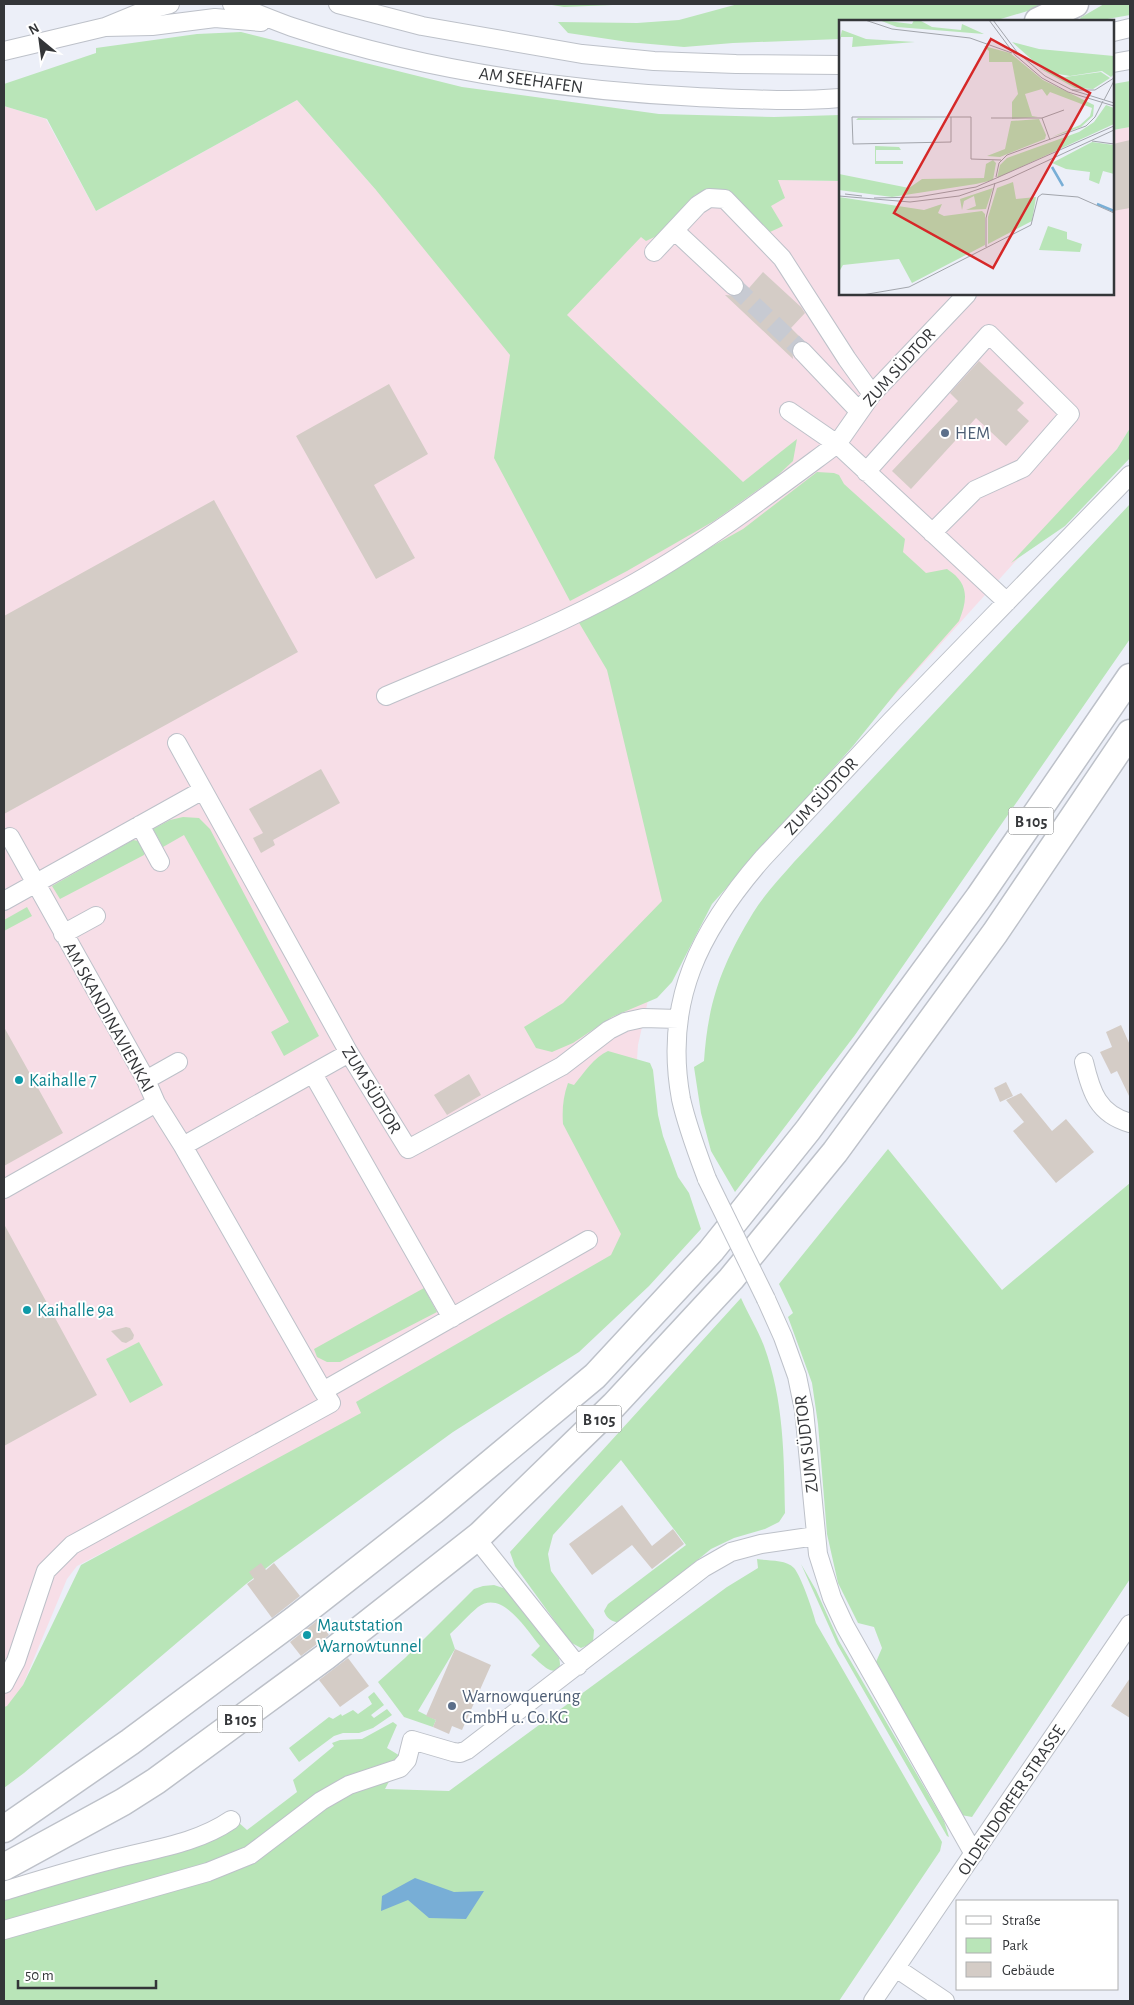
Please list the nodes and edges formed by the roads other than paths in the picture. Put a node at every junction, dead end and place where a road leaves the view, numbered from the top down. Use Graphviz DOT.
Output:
graph roads {
  1 [pos="170,4"];
  2 [pos="232,4"];
  3 [pos="338,4"];
  4 [pos="1075,4"];
  5 [pos="1040,20"];
  6 [pos="105,27"];
  7 [pos="292,27"];
  8 [pos="1130,28"];
  9 [pos="1114,32"];
  10 [pos="4,51"];
  11 [pos="1130,60"];
  12 [pos="1114,63"];
  13 [pos="839,65"];
  14 [pos="839,98"];
  15 [pos="675,232"];
  16 [pos="654,252"];
  17 [pos="734,286"];
  18 [pos="965,295"];
  19 [pos="802,350"];
  20 [pos="872,394"];
  21 [pos="859,410"];
  22 [pos="789,411"];
  23 [pos="837,444"];
  24 [pos="866,472"];
  25 [pos="1130,475"];
  26 [pos="932,533"];
  27 [pos="1007,602"];
  28 [pos="1130,677"];
  29 [pos="386,696"];
  30 [pos="1130,733"];
  31 [pos="177,743"];
  32 [pos="203,790"];
  33 [pos="140,825"];
  34 [pos="10,837"];
  35 [pos="160,862"];
  36 [pos="34,884"];
  37 [pos="4,901"];
  38 [pos="96,916"];
  39 [pos="63,934"];
  40 [pos="679,1019"];
  41 [pos="349,1053"];
  42 [pos="178,1062"];
  43 [pos="1084,1062"];
  44 [pos="313,1074"];
  45 [pos="146,1080"];
  46 [pos="156,1103"];
  47 [pos="1130,1123"];
  48 [pos="183,1146"];
  49 [pos="4,1189"];
  50 [pos="588,1240"];
  51 [pos="452,1318"];
  52 [pos="323,1392"];
  53 [pos="816,1536"];
  54 [pos="476,1538"];
  55 [pos="1130,1624"];
  56 [pos="578,1666"];
  57 [pos="4,1684"];
  58 [pos="231,1820"];
  59 [pos="4,1829"];
  60 [pos="974,1854"];
  61 [pos="4,1868"];
  62 [pos="4,1891"];
  63 [pos="4,1930"];
  64 [pos="896,1968"];
  65 [pos="873,2001"];
  66 [pos="945,2001"];
  1 -- 6 [label="street"];
  2 -- 7 [label="street, AM SEEHAFEN"];
  3 -- 13 [label="street, AM SEEHAFEN"];
  4 -- 5 [label="highway"];
  6 -- 7 [label="street"];
  6 -- 10 [label="street"];
  7 -- 14 [label="street, AM SEEHAFEN"];
  8 -- 9 [label="street"];
  11 -- 12 [label="street"];
  15 -- 16 [label="street"];
  15 -- 17 [label="street"];
  15 -- 20 [label="street"];
  18 -- 20 [label="street, ZUM SÜDTOR"];
  19 -- 21 [label="street"];
  20 -- 21 [label="street, ZUM SÜDTOR"];
  21 -- 23 [label="street, ZUM SÜDTOR"];
  22 -- 23 [label="street"];
  23 -- 24 [label="street"];
  23 -- 29 [label="street, ZUM SÜDTOR"];
  24 -- 26 [label="street"];
  24 -- 26 [label="street"];
  25 -- 27 [label="street, ZUM SÜDTOR"];
  26 -- 27 [label="street"];
  27 -- 40 [label="street, ZUM SÜDTOR"];
  28 -- 59 [label="highway, B 105"];
  30 -- 54 [label="highway, B 105"];
  31 -- 32 [label="street, ZUM SÜDTOR"];
  32 -- 33 [label="street"];
  32 -- 41 [label="street, ZUM SÜDTOR"];
  33 -- 35 [label="street"];
  33 -- 36 [label="street"];
  34 -- 36 [label="street, AM SKANDINAVIENKAI"];
  36 -- 37 [label="street"];
  36 -- 39 [label="street, AM SKANDINAVIENKAI"];
  38 -- 39 [label="street"];
  39 -- 45 [label="street, AM SKANDINAVIENKAI"];
  40 -- 41 [label="street, ZUM SÜDTOR"];
  40 -- 53 [label="street, ZUM SÜDTOR, bridge"];
  41 -- 44 [label="street"];
  42 -- 45 [label="street"];
  43 -- 47 [label="street"];
  44 -- 48 [label="street"];
  44 -- 51 [label="street"];
  45 -- 46 [label="street, AM SKANDINAVIENKAI"];
  46 -- 48 [label="street"];
  46 -- 49 [label="street, AM SKANDINAVIENKAI"];
  48 -- 52 [label="street"];
  50 -- 51 [label="street"];
  51 -- 52 [label="street"];
  52 -- 57 [label="street"];
  53 -- 56 [label="street"];
  53 -- 60 [label="street, ZUM SÜDTOR"];
  54 -- 56 [label="street"];
  54 -- 61 [label="highway, B 105"];
  55 -- 60 [label="street, OLDENDORFER STRASSE"];
  56 -- 63 [label="street"];
  58 -- 62 [label="street"];
  60 -- 64 [label="street, OLDENDORFER STRASSE"];
  64 -- 65 [label="street, OLDENDORFER STRASSE"];
  64 -- 66 [label="street"];
}
